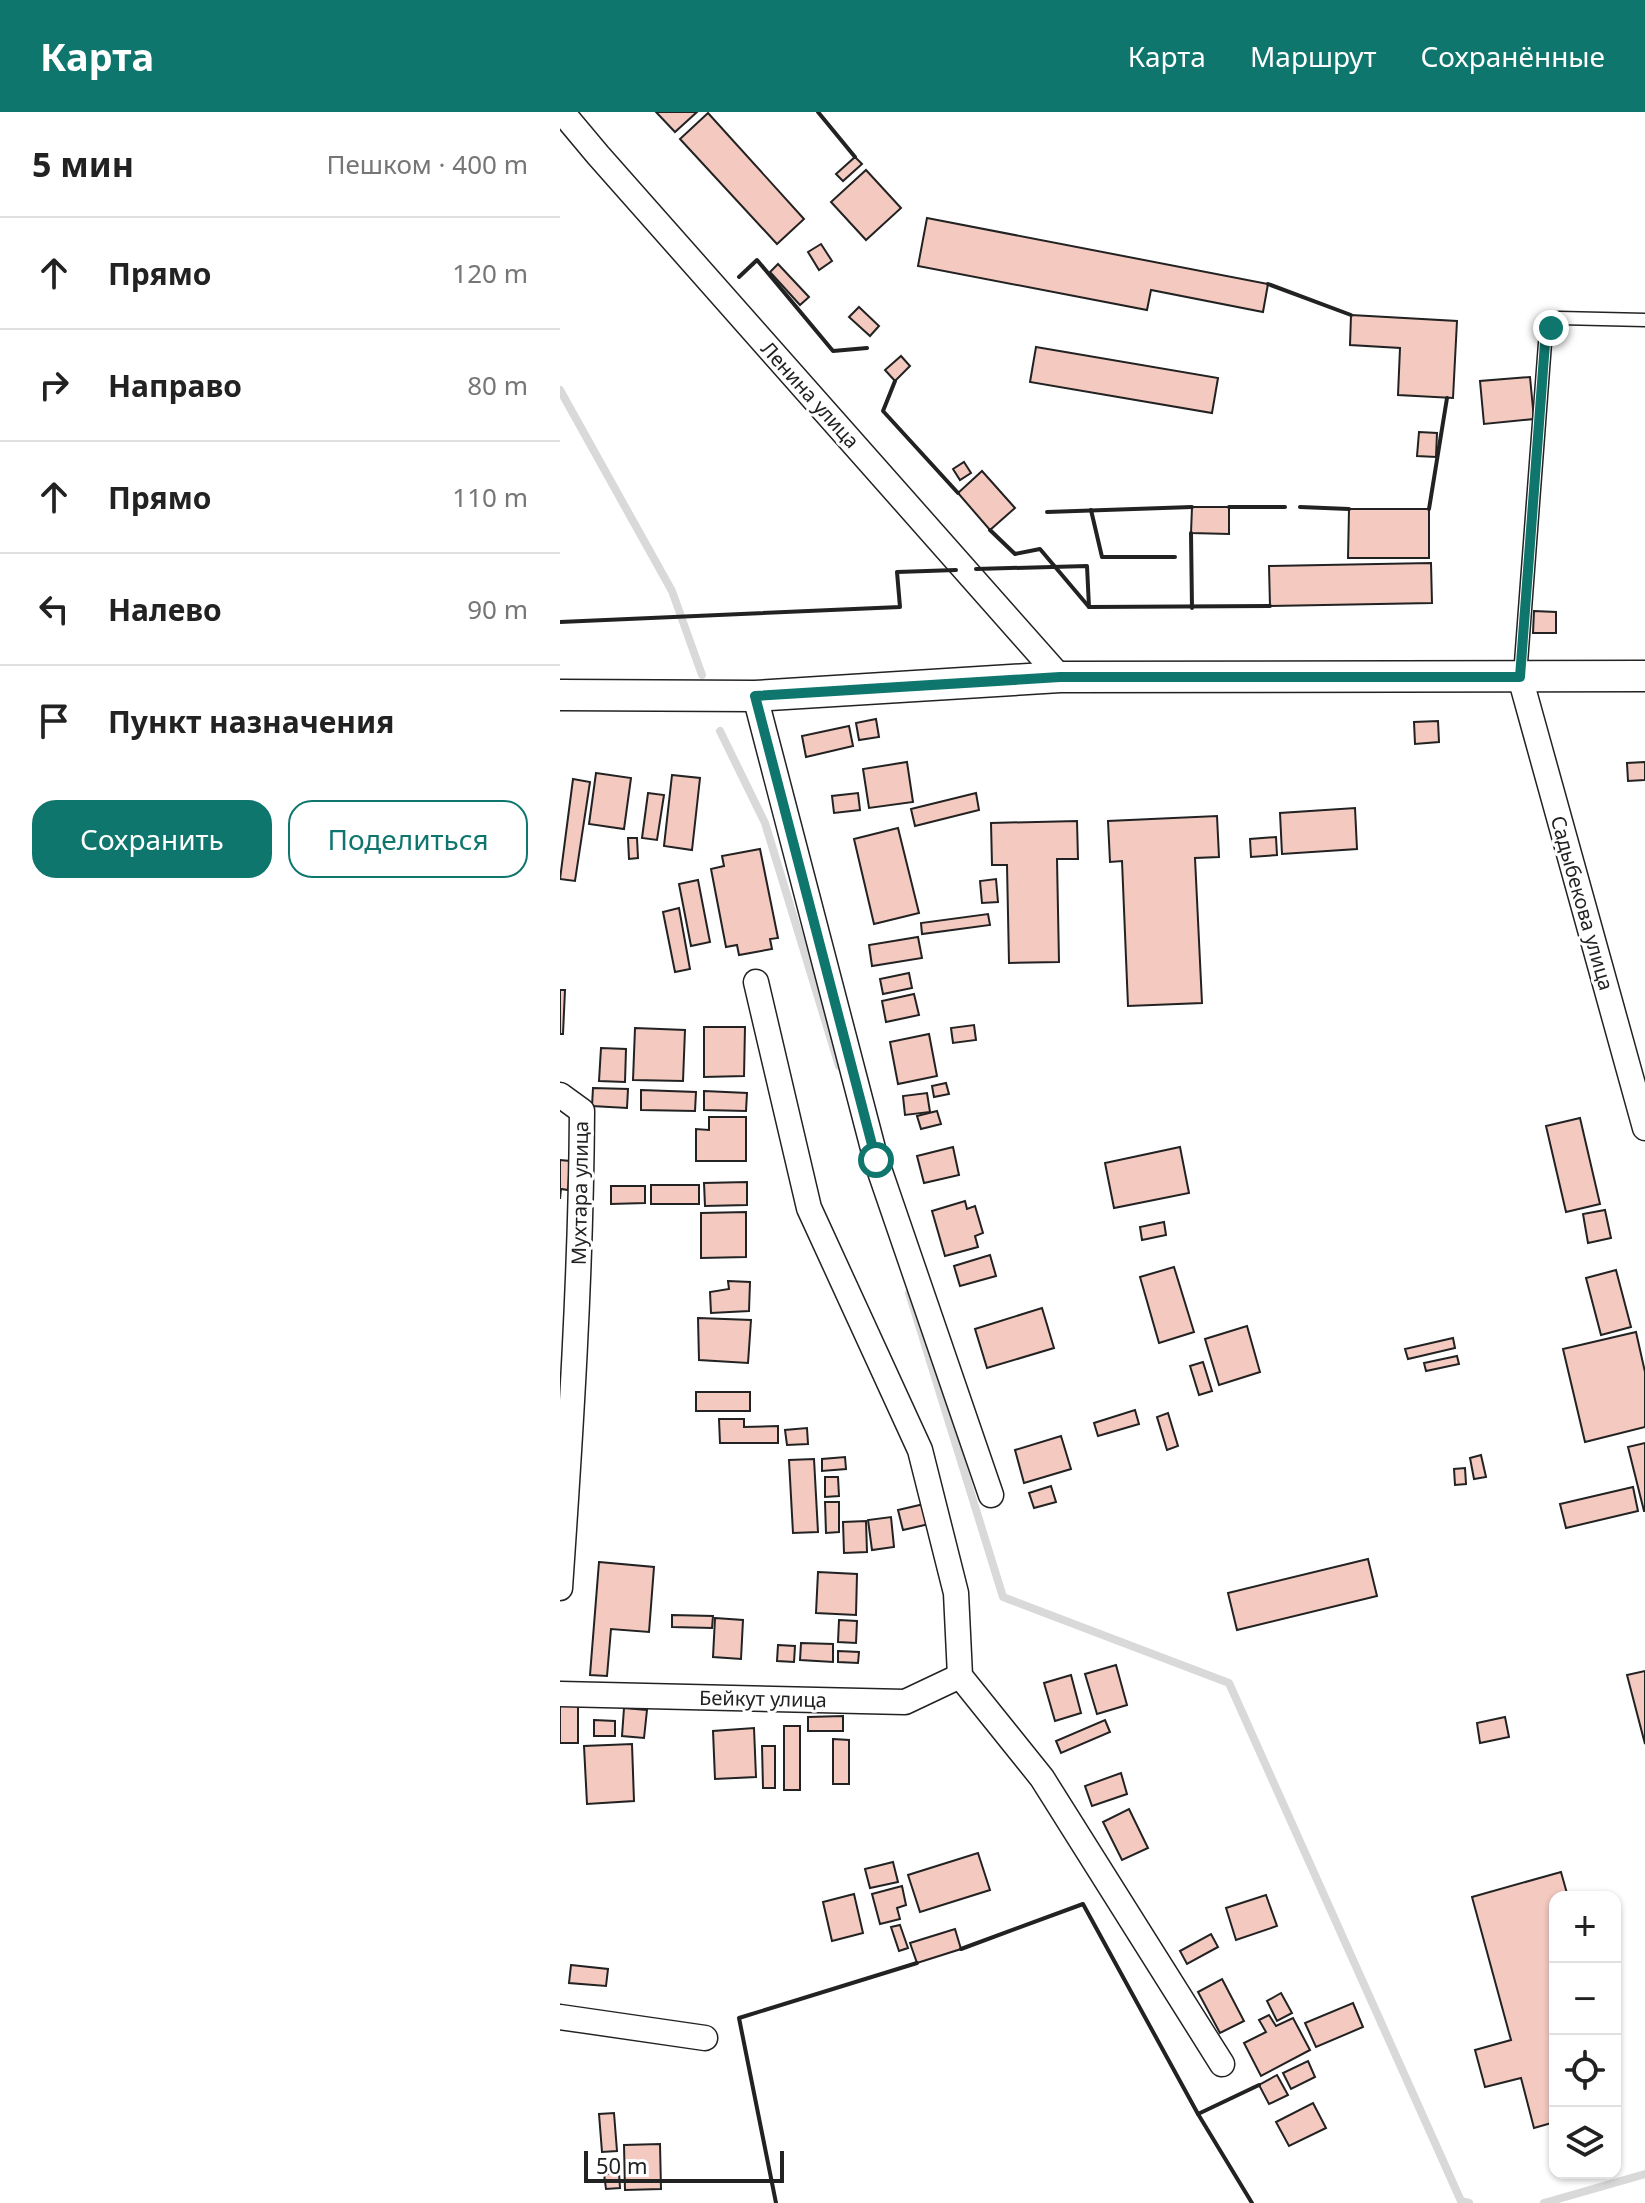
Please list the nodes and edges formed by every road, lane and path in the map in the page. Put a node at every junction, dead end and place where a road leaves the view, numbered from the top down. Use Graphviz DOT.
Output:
graph roads {
  1 [pos="562,112"];
  2 [pos="1645,320"];
  3 [pos="1645,676"];
  4 [pos="1060,677"];
  5 [pos="1520,677"];
  6 [pos="560,695"];
  7 [pos="755,696"];
  8 [pos="756,982"];
  9 [pos="560,1095"];
  10 [pos="1645,1128"];
  11 [pos="991,1495"];
  12 [pos="560,1588"];
  13 [pos="960,1676"];
  14 [pos="560,1694"];
  15 [pos="560,2017"];
  16 [pos="705,2038"];
  17 [pos="1222,2064"];
  1 -- 4 [label="street, Ленина улица"];
  2 -- 5 [label="lane"];
  3 -- 5 [label="street"];
  4 -- 5 [label="street"];
  4 -- 7 [label="street"];
  5 -- 10 [label="street, Садыбекова улица"];
  6 -- 7 [label="street"];
  7 -- 11 [label="street"];
  8 -- 13 [label="street"];
  9 -- 12 [label="street, Мухтара улица"];
  13 -- 14 [label="street, Бейкут улица"];
  13 -- 17 [label="street"];
  15 -- 16 [label="street"];
}
